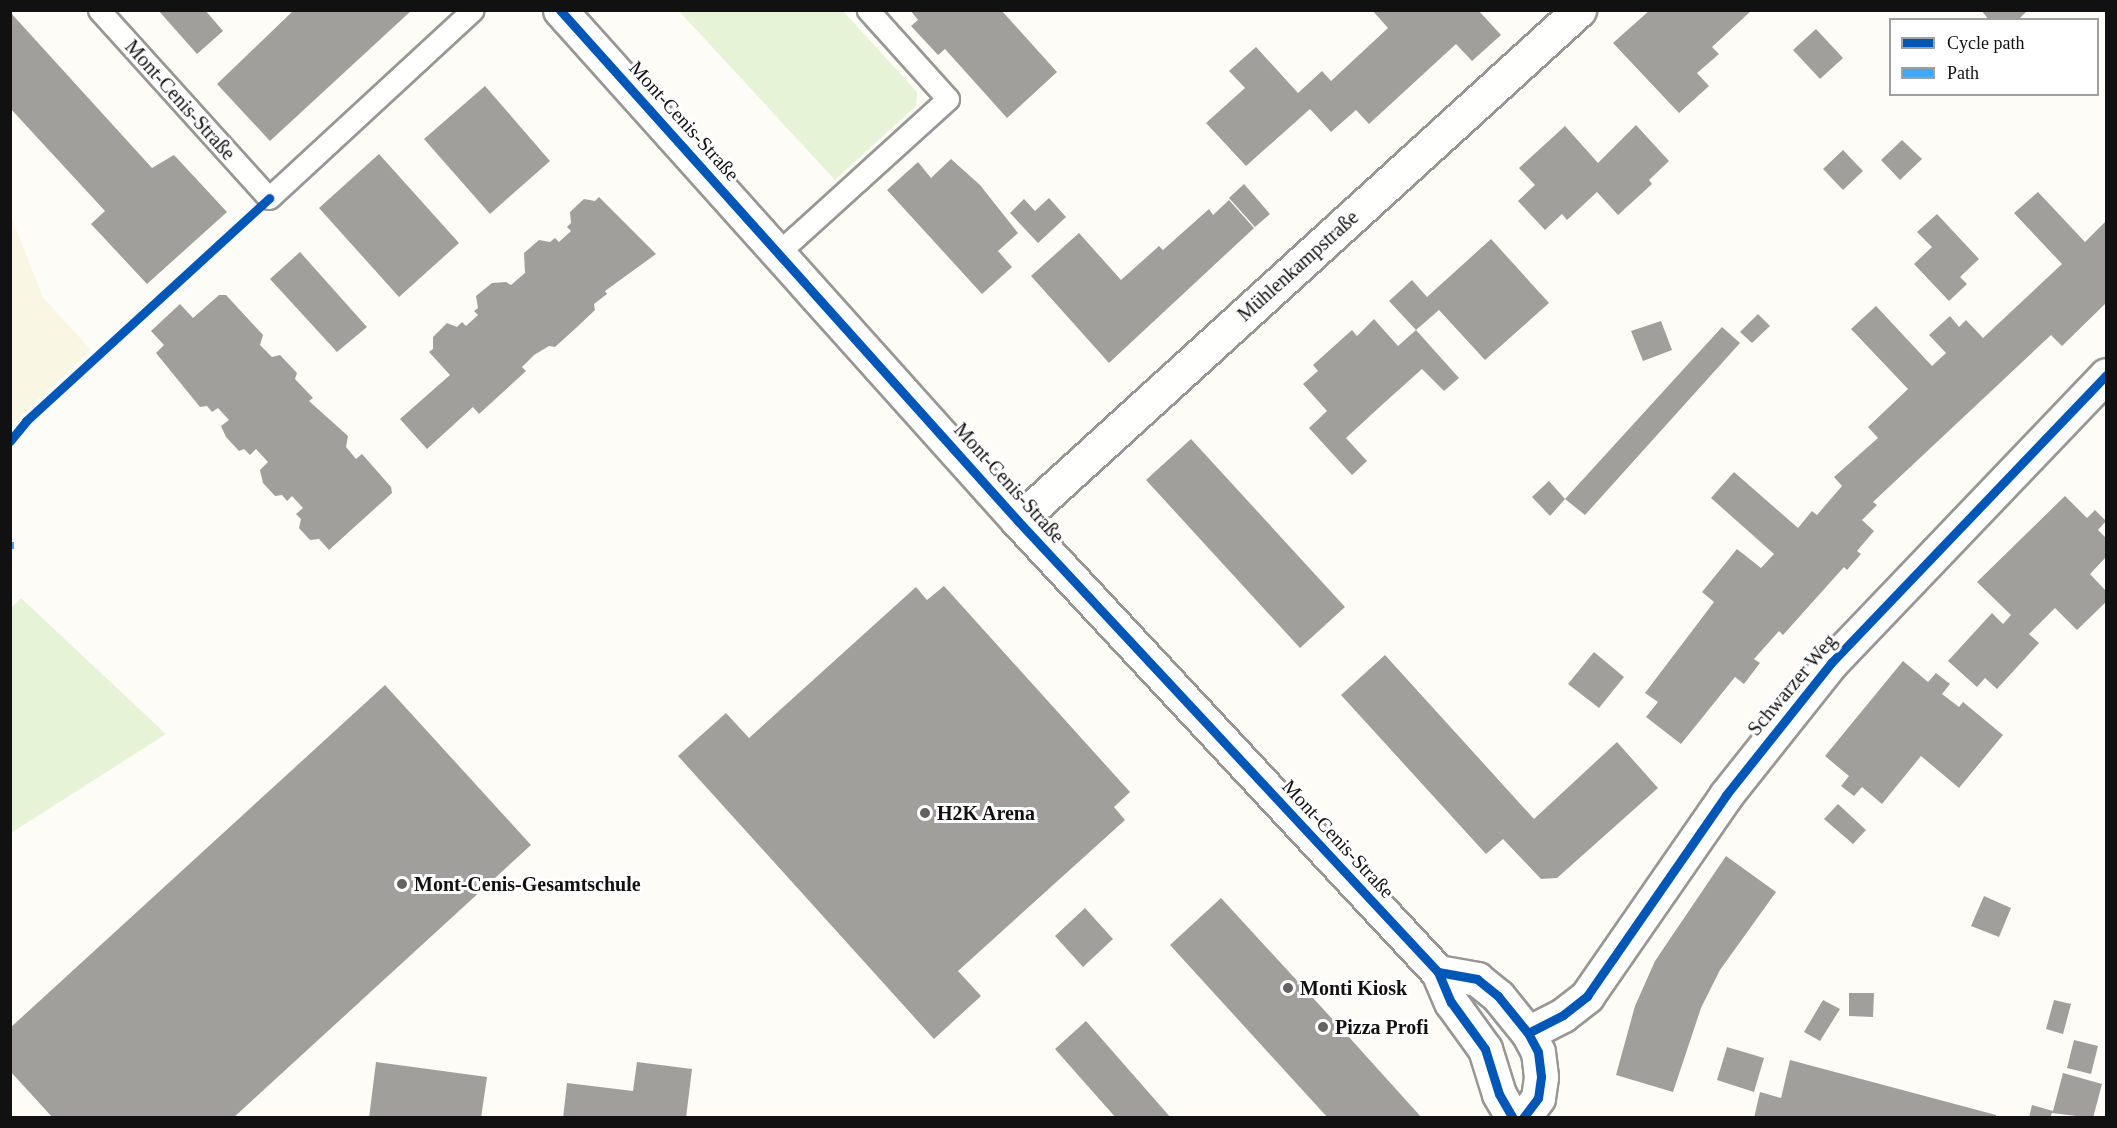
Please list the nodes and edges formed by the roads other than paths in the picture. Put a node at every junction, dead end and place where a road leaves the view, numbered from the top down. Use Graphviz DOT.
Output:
graph roads {
  1 [pos="99,10"];
  2 [pos="473,10"];
  3 [pos="560,10"];
  4 [pos="868,10"];
  5 [pos="1579,10"];
  6 [pos="779,252"];
  7 [pos="2106,375"];
  8 [pos="1018,521"];
  9 [pos="1438,972"];
  10 [pos="1528,1033"];
  11 [pos="1513,1118"];
  12 [pos="1523,1118"];
  1 -- 2 [label="lane, Mont-Cenis-Straße"];
  3 -- 6 [label="street, Mont-Cenis-Straße"];
  4 -- 6 [label="lane"];
  5 -- 8 [label="street, Mühlenkampstraße"];
  6 -- 8 [label="street, Mont-Cenis-Straße"];
  7 -- 10 [label="street, Schwarzer Weg"];
  8 -- 9 [label="street, Mont-Cenis-Straße"];
  9 -- 10 [label="street"];
  9 -- 11 [label="street, Mont-Cenis-Straße"];
  10 -- 12 [label="street"];
}
